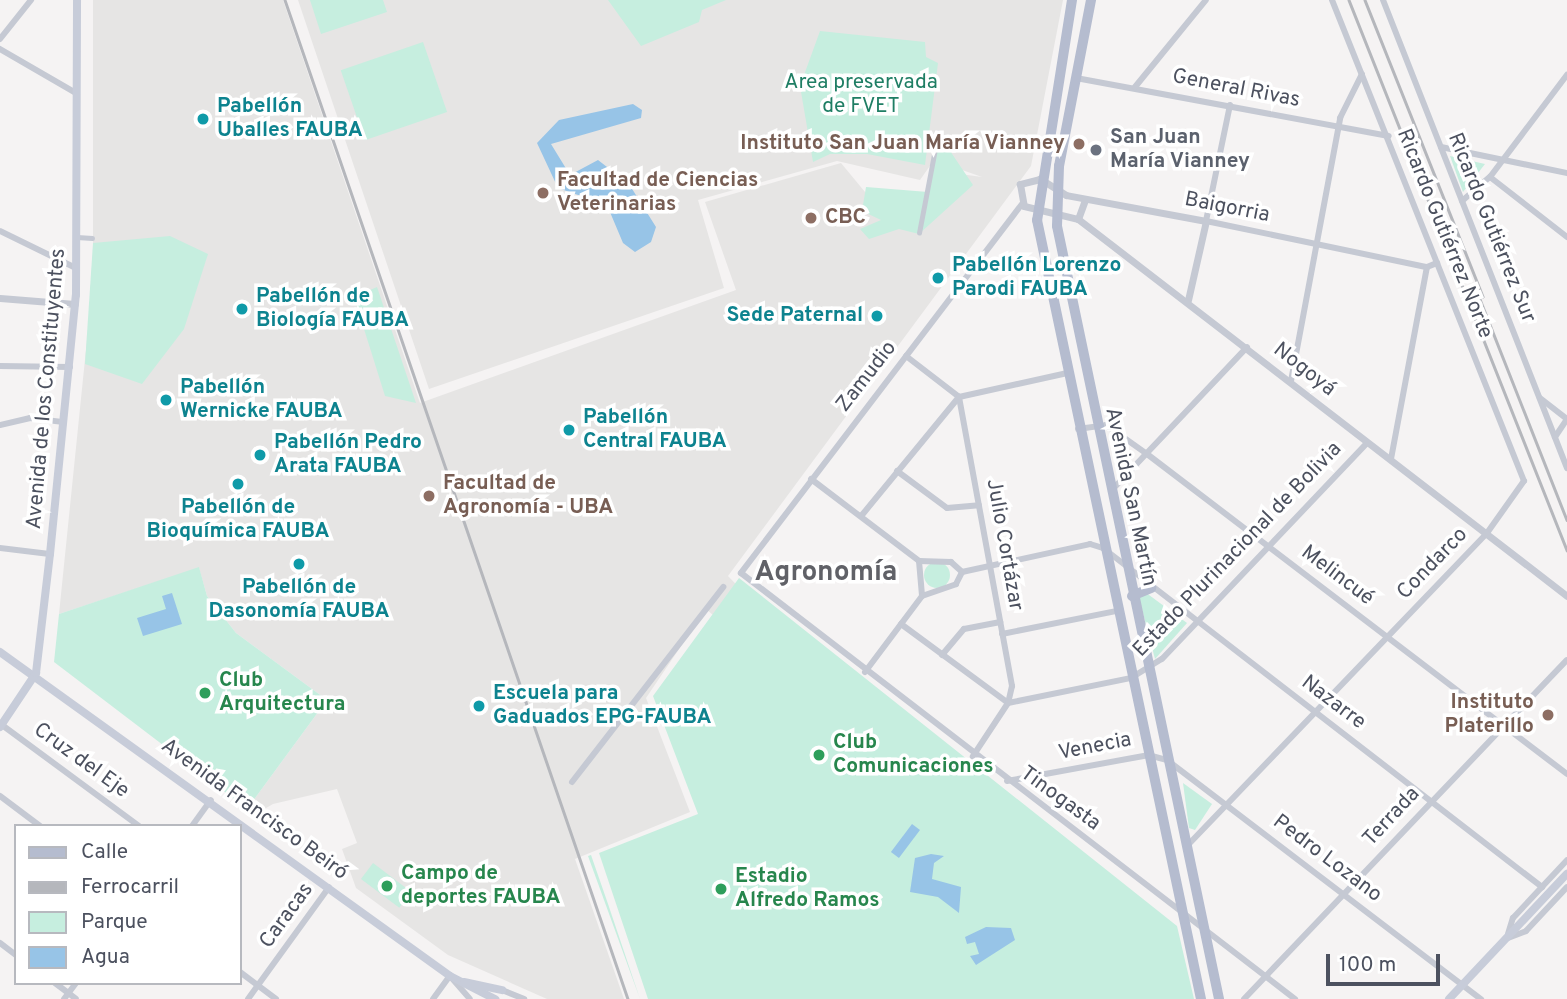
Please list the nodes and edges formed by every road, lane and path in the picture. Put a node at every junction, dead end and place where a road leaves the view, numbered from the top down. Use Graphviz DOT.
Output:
graph roads {
  1 [pos="31,0"];
  2 [pos="77,0"];
  3 [pos="1072,0"];
  4 [pos="1091,0"];
  5 [pos="1206,0"];
  6 [pos="1332,0"];
  7 [pos="1382,0"];
  8 [pos="0,40"];
  9 [pos="0,49"];
  10 [pos="1362,74"];
  11 [pos="1567,75"];
  12 [pos="1076,78"];
  13 [pos="1135,87"];
  14 [pos="76,93"];
  15 [pos="1230,105"];
  16 [pos="1339,127"];
  17 [pos="938,133"];
  18 [pos="1389,136"];
  19 [pos="1441,147"];
  20 [pos="1499,159"];
  21 [pos="1567,173"];
  22 [pos="1490,177"];
  23 [pos="1040,179"];
  24 [pos="1055,191"];
  25 [pos="1085,200"];
  26 [pos="1462,201"];
  27 [pos="1022,204"];
  28 [pos="1037,211"];
  29 [pos="1056,213"];
  30 [pos="1078,219"];
  31 [pos="1206,221"];
  32 [pos="0,231"];
  33 [pos="919,233"];
  34 [pos="77,237"];
  35 [pos="1567,237"];
  36 [pos="92,238"];
  37 [pos="1318,244"];
  38 [pos="1437,263"];
  39 [pos="1427,267"];
  40 [pos="76,268"];
  41 [pos="0,298"];
  42 [pos="1188,300"];
  43 [pos="75,304"];
  44 [pos="1247,348"];
  45 [pos="906,356"];
  46 [pos="0,366"];
  47 [pos="70,367"];
  48 [pos="1067,373"];
  49 [pos="1291,381"];
  50 [pos="959,397"];
  51 [pos="1539,397"];
  52 [pos="1567,419"];
  53 [pos="64,422"];
  54 [pos="0,425"];
  55 [pos="1095,426"];
  56 [pos="1078,429"];
  57 [pos="1555,438"];
  58 [pos="1367,443"];
  59 [pos="1147,454"];
  60 [pos="1391,459"];
  61 [pos="1567,468"];
  62 [pos="897,471"];
  63 [pos="811,479"];
  64 [pos="1524,481"];
  65 [pos="1110,493"];
  66 [pos="979,505"];
  67 [pos="862,515"];
  68 [pos="1487,533"];
  69 [pos="1268,547"];
  70 [pos="0,548"];
  71 [pos="1103,548"];
  72 [pos="50,554"];
  73 [pos="919,561"];
  74 [pos="990,565"];
  75 [pos="1127,569"];
  76 [pos="962,572"];
  77 [pos="741,573"];
  78 [pos="723,587"];
  79 [pos="1151,588"];
  80 [pos="922,596"];
  81 [pos="1132,596"];
  82 [pos="1567,596"];
  83 [pos="1116,611"];
  84 [pos="1000,622"];
  85 [pos="1196,622"];
  86 [pos="901,624"];
  87 [pos="1002,634"];
  88 [pos="1387,636"];
  89 [pos="0,652"];
  90 [pos="943,655"];
  91 [pos="1567,660"];
  92 [pos="1148,671"];
  93 [pos="865,672"];
  94 [pos="36,673"];
  95 [pos="1131,678"];
  96 [pos="1008,703"];
  97 [pos="1316,712"];
  98 [pos="1,726"];
  99 [pos="1503,726"];
  100 [pos="1148,755"];
  101 [pos="973,756"];
  102 [pos="1167,761"];
  103 [pos="1567,774"];
  104 [pos="1007,781"];
  105 [pos="572,782"];
  106 [pos="0,796"];
  107 [pos="211,800"];
  108 [pos="1431,801"];
  109 [pos="1227,806"];
  110 [pos="37,824"];
  111 [pos="136,824"];
  112 [pos="193,824"];
  113 [pos="1185,847"];
  114 [pos="1567,860"];
  115 [pos="1567,874"];
  116 [pos="329,887"];
  117 [pos="1542,887"];
  118 [pos="1567,887"];
  119 [pos="1344,894"];
  120 [pos="1560,895"];
  121 [pos="1567,901"];
  122 [pos="1182,910"];
  123 [pos="1204,929"];
  124 [pos="1506,938"];
  125 [pos="242,974"];
  126 [pos="450,976"];
  127 [pos="1265,977"];
  128 [pos="461,982"];
  129 [pos="1462,985"];
  130 [pos="258,986"];
  131 [pos="502,990"];
  132 [pos="66,996"];
  133 [pos="76,999"];
  134 [pos="248,999"];
  135 [pos="276,999"];
  136 [pos="433,999"];
  137 [pos="471,999"];
  138 [pos="495,999"];
  139 [pos="524,999"];
  140 [pos="1201,999"];
  141 [pos="1219,999"];
  142 [pos="1244,999"];
  143 [pos="1295,999"];
  144 [pos="1448,999"];
  145 [pos="1481,999"];
  1 -- 8 [label="street"];
  2 -- 14 [label="main road, Avenida de los Constituyentes"];
  3 -- 23 [label="main road, Avenida San Martín"];
  4 -- 12 [label="main road, Avenida San Martín"];
  5 -- 13 [label="street"];
  6 -- 10 [label="street, Ricardo Gutiérrez Norte"];
  7 -- 19 [label="street, Ricardo Gutiérrez Sur"];
  9 -- 14 [label="street"];
  10 -- 16 [label="street"];
  10 -- 18 [label="street, Ricardo Gutiérrez Norte"];
  11 -- 20 [label="street"];
  12 -- 13 [label="street, General Rivas"];
  12 -- 24 [label="main road, Avenida San Martín"];
  13 -- 15 [label="street, General Rivas"];
  14 -- 34 [label="main road, Avenida de los Constituyentes"];
  15 -- 16 [label="street, General Rivas"];
  15 -- 31 [label="street"];
  16 -- 18 [label="street, General Rivas"];
  16 -- 37 [label="street"];
  17 -- 33 [label="street"];
  18 -- 38 [label="street, Ricardo Gutiérrez Norte"];
  19 -- 20 [label="street"];
  19 -- 26 [label="street, Ricardo Gutiérrez Sur"];
  20 -- 21 [label="street"];
  20 -- 22 [label="street"];
  22 -- 26 [label="street"];
  22 -- 35 [label="street"];
  23 -- 24 [label="street, Baigorria"];
  23 -- 27 [label="street"];
  23 -- 28 [label="main road, Avenida San Martín"];
  24 -- 25 [label="street, Baigorria"];
  24 -- 29 [label="main road, Avenida San Martín"];
  25 -- 30 [label="street"];
  25 -- 31 [label="street, Baigorria"];
  26 -- 51 [label="street, Ricardo Gutiérrez Sur"];
  27 -- 28 [label="street, Nogoyá"];
  27 -- 45 [label="street, Zamudio"];
  28 -- 29 [label="street, Nogoyá"];
  28 -- 48 [label="main road, Avenida San Martín"];
  29 -- 30 [label="street, Nogoyá"];
  29 -- 55 [label="main road, Avenida San Martín"];
  30 -- 42 [label="street, Nogoyá"];
  31 -- 37 [label="street, Baigorria"];
  31 -- 42 [label="street"];
  32 -- 40 [label="street"];
  34 -- 36 [label="street"];
  34 -- 40 [label="main road, Avenida de los Constituyentes"];
  37 -- 39 [label="street, Baigorria"];
  37 -- 49 [label="street"];
  38 -- 39 [label="street"];
  38 -- 64 [label="street, Ricardo Gutiérrez Norte"];
  39 -- 60 [label="street"];
  40 -- 43 [label="main road, Avenida de los Constituyentes"];
  41 -- 43 [label="street"];
  42 -- 44 [label="street, Nogoyá"];
  43 -- 47 [label="main road, Avenida de los Constituyentes"];
  44 -- 49 [label="street, Nogoyá"];
  44 -- 59 [label="street"];
  45 -- 50 [label="street"];
  45 -- 63 [label="street, Zamudio"];
  46 -- 47 [label="street"];
  47 -- 53 [label="main road, Avenida de los Constituyentes"];
  48 -- 50 [label="street"];
  48 -- 56 [label="main road, Avenida San Martín"];
  49 -- 58 [label="street, Nogoyá"];
  50 -- 62 [label="street"];
  50 -- 66 [label="street, Julio Cortázar"];
  51 -- 52 [label="street"];
  51 -- 57 [label="street, Ricardo Gutiérrez Sur"];
  52 -- 57 [label="street"];
  53 -- 54 [label="street"];
  53 -- 72 [label="main road, Avenida de los Constituyentes"];
  55 -- 56 [label="street"];
  55 -- 59 [label="street, Melincué"];
  55 -- 65 [label="main road, Avenida San Martín"];
  56 -- 71 [label="main road, Avenida San Martín"];
  57 -- 61 [label="street, Ricardo Gutiérrez Sur"];
  58 -- 60 [label="street, Nogoyá"];
  58 -- 69 [label="street, Estado Plurinacional de Bolivia"];
  59 -- 65 [label="street"];
  59 -- 69 [label="street, Melincué"];
  60 -- 68 [label="street, Nogoyá"];
  62 -- 66 [label="street"];
  62 -- 67 [label="street"];
  63 -- 67 [label="street"];
  63 -- 77 [label="street, Zamudio"];
  64 -- 68 [label="street, Condarco"];
  65 -- 75 [label="main road, Avenida San Martín"];
  66 -- 74 [label="street, Julio Cortázar"];
  67 -- 73 [label="street"];
  68 -- 82 [label="street, Nogoyá"];
  68 -- 88 [label="street, Condarco"];
  69 -- 85 [label="street, Estado Plurinacional de Bolivia"];
  69 -- 88 [label="street, Melincué"];
  70 -- 72 [label="street"];
  71 -- 74 [label="street"];
  71 -- 75 [label="street, Nazarre"];
  71 -- 83 [label="main road, Avenida San Martín"];
  72 -- 94 [label="main road, Avenida de los Constituyentes"];
  73 -- 76 [label="street"];
  73 -- 80 [label="street"];
  74 -- 76 [label="street"];
  74 -- 84 [label="street, Julio Cortázar"];
  75 -- 79 [label="street, Nazarre"];
  75 -- 81 [label="main road, Avenida San Martín"];
  76 -- 80 [label="street"];
  77 -- 93 [label="street, Tinogasta"];
  78 -- 105 [label="street"];
  79 -- 81 [label="main road"];
  79 -- 85 [label="street, Nazarre"];
  80 -- 86 [label="street"];
  81 -- 92 [label="main road, Avenida San Martín"];
  83 -- 87 [label="street"];
  83 -- 95 [label="main road, Avenida San Martín"];
  84 -- 87 [label="street, Julio Cortázar"];
  84 -- 90 [label="street"];
  85 -- 92 [label="street, Estado Plurinacional de Bolivia"];
  85 -- 97 [label="street, Nazarre"];
  86 -- 90 [label="street"];
  86 -- 93 [label="street"];
  87 -- 96 [label="street, Julio Cortázar"];
  88 -- 97 [label="street, Condarco"];
  88 -- 99 [label="street, Melincué"];
  89 -- 94 [label="main road, Avenida Francisco Beiró"];
  90 -- 96 [label="street"];
  91 -- 99 [label="street, Terrada"];
  92 -- 95 [label="street, Estado Plurinacional de Bolivia"];
  92 -- 102 [label="main road, Avenida San Martín"];
  93 -- 101 [label="street, Tinogasta"];
  94 -- 98 [label="main road, Avenida de los Constituyentes"];
  94 -- 107 [label="main road, Avenida Francisco Beiró"];
  95 -- 96 [label="street, Estado Plurinacional de Bolivia"];
  95 -- 100 [label="main road, Avenida San Martín"];
  96 -- 101 [label="street"];
  97 -- 108 [label="street, Nazarre"];
  97 -- 109 [label="street, Condarco"];
  98 -- 111 [label="street, Cruz del Eje"];
  99 -- 103 [label="street, Melincué"];
  99 -- 108 [label="street, Terrada"];
  100 -- 102 [label="street, Pedro Lozano"];
  100 -- 104 [label="street, Venecia"];
  100 -- 122 [label="main road, Avenida San Martín"];
  101 -- 104 [label="street, Tinogasta"];
  102 -- 109 [label="street, Pedro Lozano"];
  102 -- 113 [label="main road, Avenida San Martín"];
  104 -- 122 [label="street, Tinogasta"];
  106 -- 110 [label="street"];
  107 -- 112 [label="street"];
  107 -- 116 [label="main road, Avenida Francisco Beiró"];
  108 -- 117 [label="street, Nazarre"];
  108 -- 119 [label="street, Terrada"];
  109 -- 113 [label="street, Condarco"];
  109 -- 119 [label="street, Pedro Lozano"];
  113 -- 123 [label="main road, Avenida San Martín"];
  114 -- 117 [label="street"];
  115 -- 124 [label="main road"];
  116 -- 126 [label="main road, Avenida Francisco Beiró"];
  116 -- 130 [label="street, Caracas"];
  117 -- 124 [label="street"];
  118 -- 120 [label="street"];
  119 -- 127 [label="street, Terrada"];
  119 -- 129 [label="street, Pedro Lozano"];
  120 -- 121 [label="street"];
  120 -- 124 [label="street"];
  122 -- 123 [label="street, Tinogasta"];
  122 -- 140 [label="main road, Avenida San Martín"];
  123 -- 127 [label="street, Tinogasta"];
  123 -- 141 [label="main road, Avenida San Martín"];
  124 -- 129 [label="main road"];
  125 -- 130 [label="street"];
  126 -- 128 [label="main road, Avenida Francisco Beiró"];
  126 -- 136 [label="street"];
  126 -- 137 [label="street, Avenida Francisco Beiró"];
  127 -- 142 [label="street, Terrada"];
  127 -- 143 [label="street, Tinogasta"];
  128 -- 131 [label="main road"];
  128 -- 138 [label="main road, Avenida Francisco Beiró"];
  129 -- 144 [label="main road"];
  129 -- 145 [label="street, Pedro Lozano"];
  130 -- 134 [label="street, Caracas"];
  130 -- 135 [label="street"];
  131 -- 139 [label="street"];
  132 -- 133 [label="street"];
}
